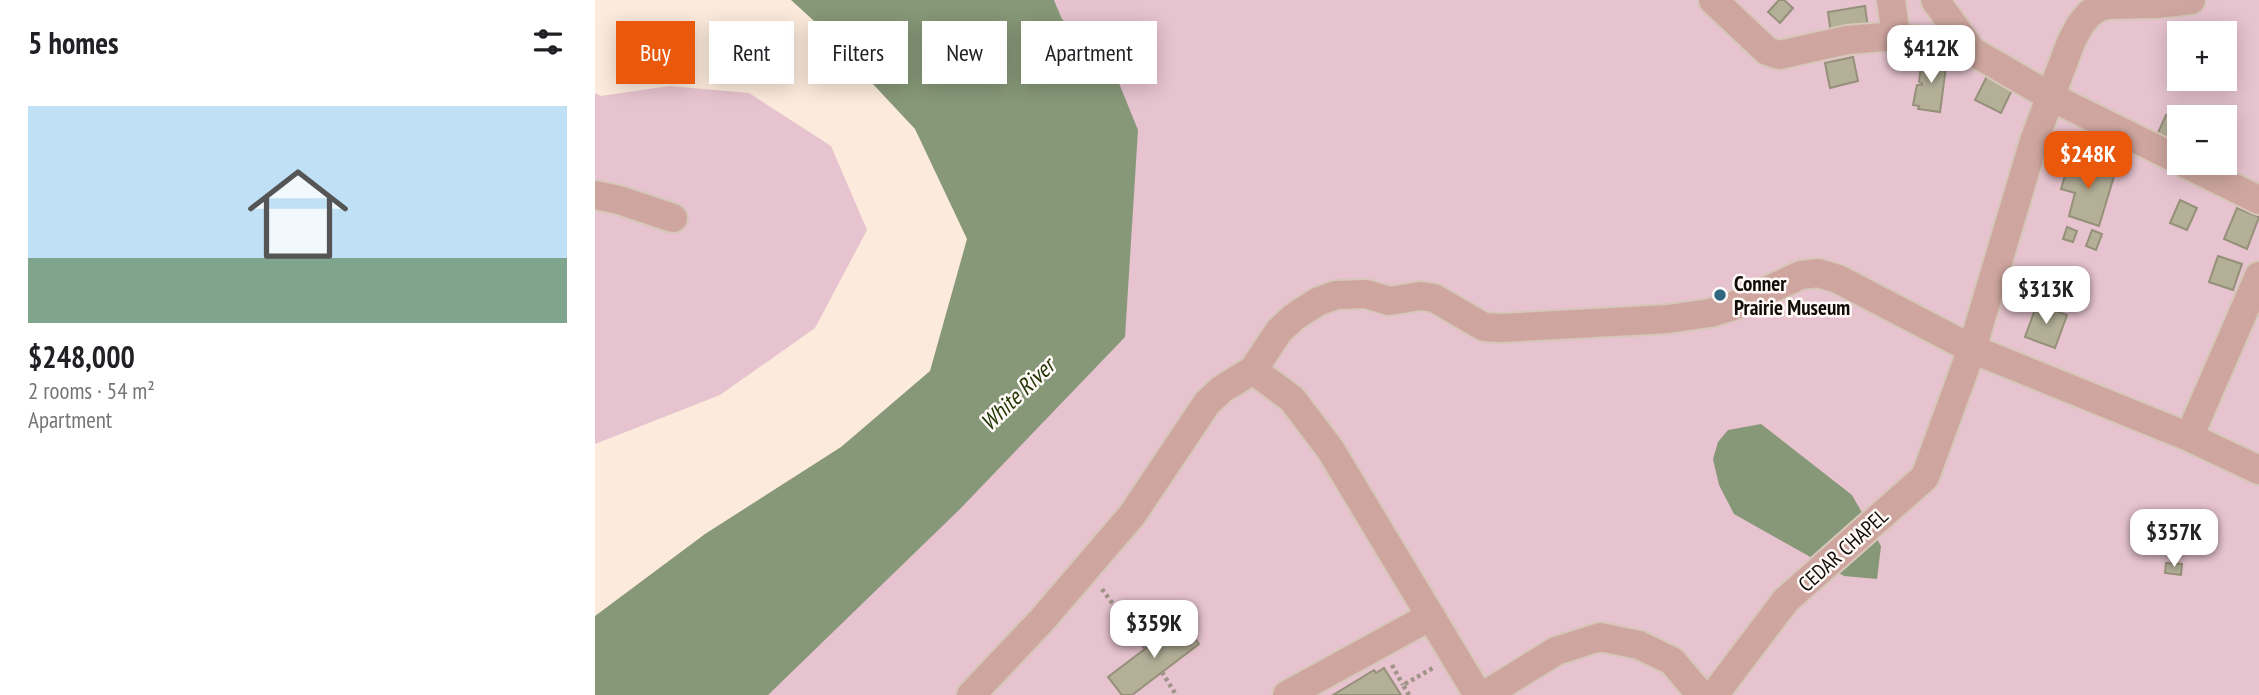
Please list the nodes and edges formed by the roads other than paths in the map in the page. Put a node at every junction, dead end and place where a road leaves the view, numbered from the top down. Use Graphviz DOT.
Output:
graph roads {
  1 [pos="1713,0"];
  2 [pos="1891,0"];
  3 [pos="1935,0"];
  4 [pos="2191,0"];
  5 [pos="1896,36"];
  6 [pos="1972,51"];
  7 [pos="2052,97"];
  8 [pos="2167,154"];
  9 [pos="2209,175"];
  10 [pos="595,195"];
  11 [pos="2259,200"];
  12 [pos="673,218"];
  13 [pos="2259,276"];
  14 [pos="1972,349"];
  15 [pos="1253,370"];
  16 [pos="2189,437"];
  17 [pos="2259,470"];
  18 [pos="1431,616"];
  19 [pos="971,695"];
  20 [pos="1287,695"];
  21 [pos="1478,695"];
  22 [pos="1485,695"];
  23 [pos="1701,695"];
  24 [pos="1714,695"];
  1 -- 5 [label="lane"];
  2 -- 5 [label="lane"];
  3 -- 6 [label="lane"];
  4 -- 7 [label="lane, CEDAR CHAPEL"];
  5 -- 6 [label="lane"];
  6 -- 7 [label="lane"];
  7 -- 8 [label="lane"];
  7 -- 14 [label="lane, CEDAR CHAPEL"];
  9 -- 11 [label="lane"];
  10 -- 12 [label="lane"];
  13 -- 16 [label="lane"];
  14 -- 15 [label="lane"];
  14 -- 16 [label="lane"];
  14 -- 24 [label="lane, CEDAR CHAPEL"];
  15 -- 18 [label="lane"];
  15 -- 19 [label="lane"];
  16 -- 17 [label="lane"];
  18 -- 20 [label="lane"];
  18 -- 21 [label="lane"];
  22 -- 23 [label="lane"];
}
